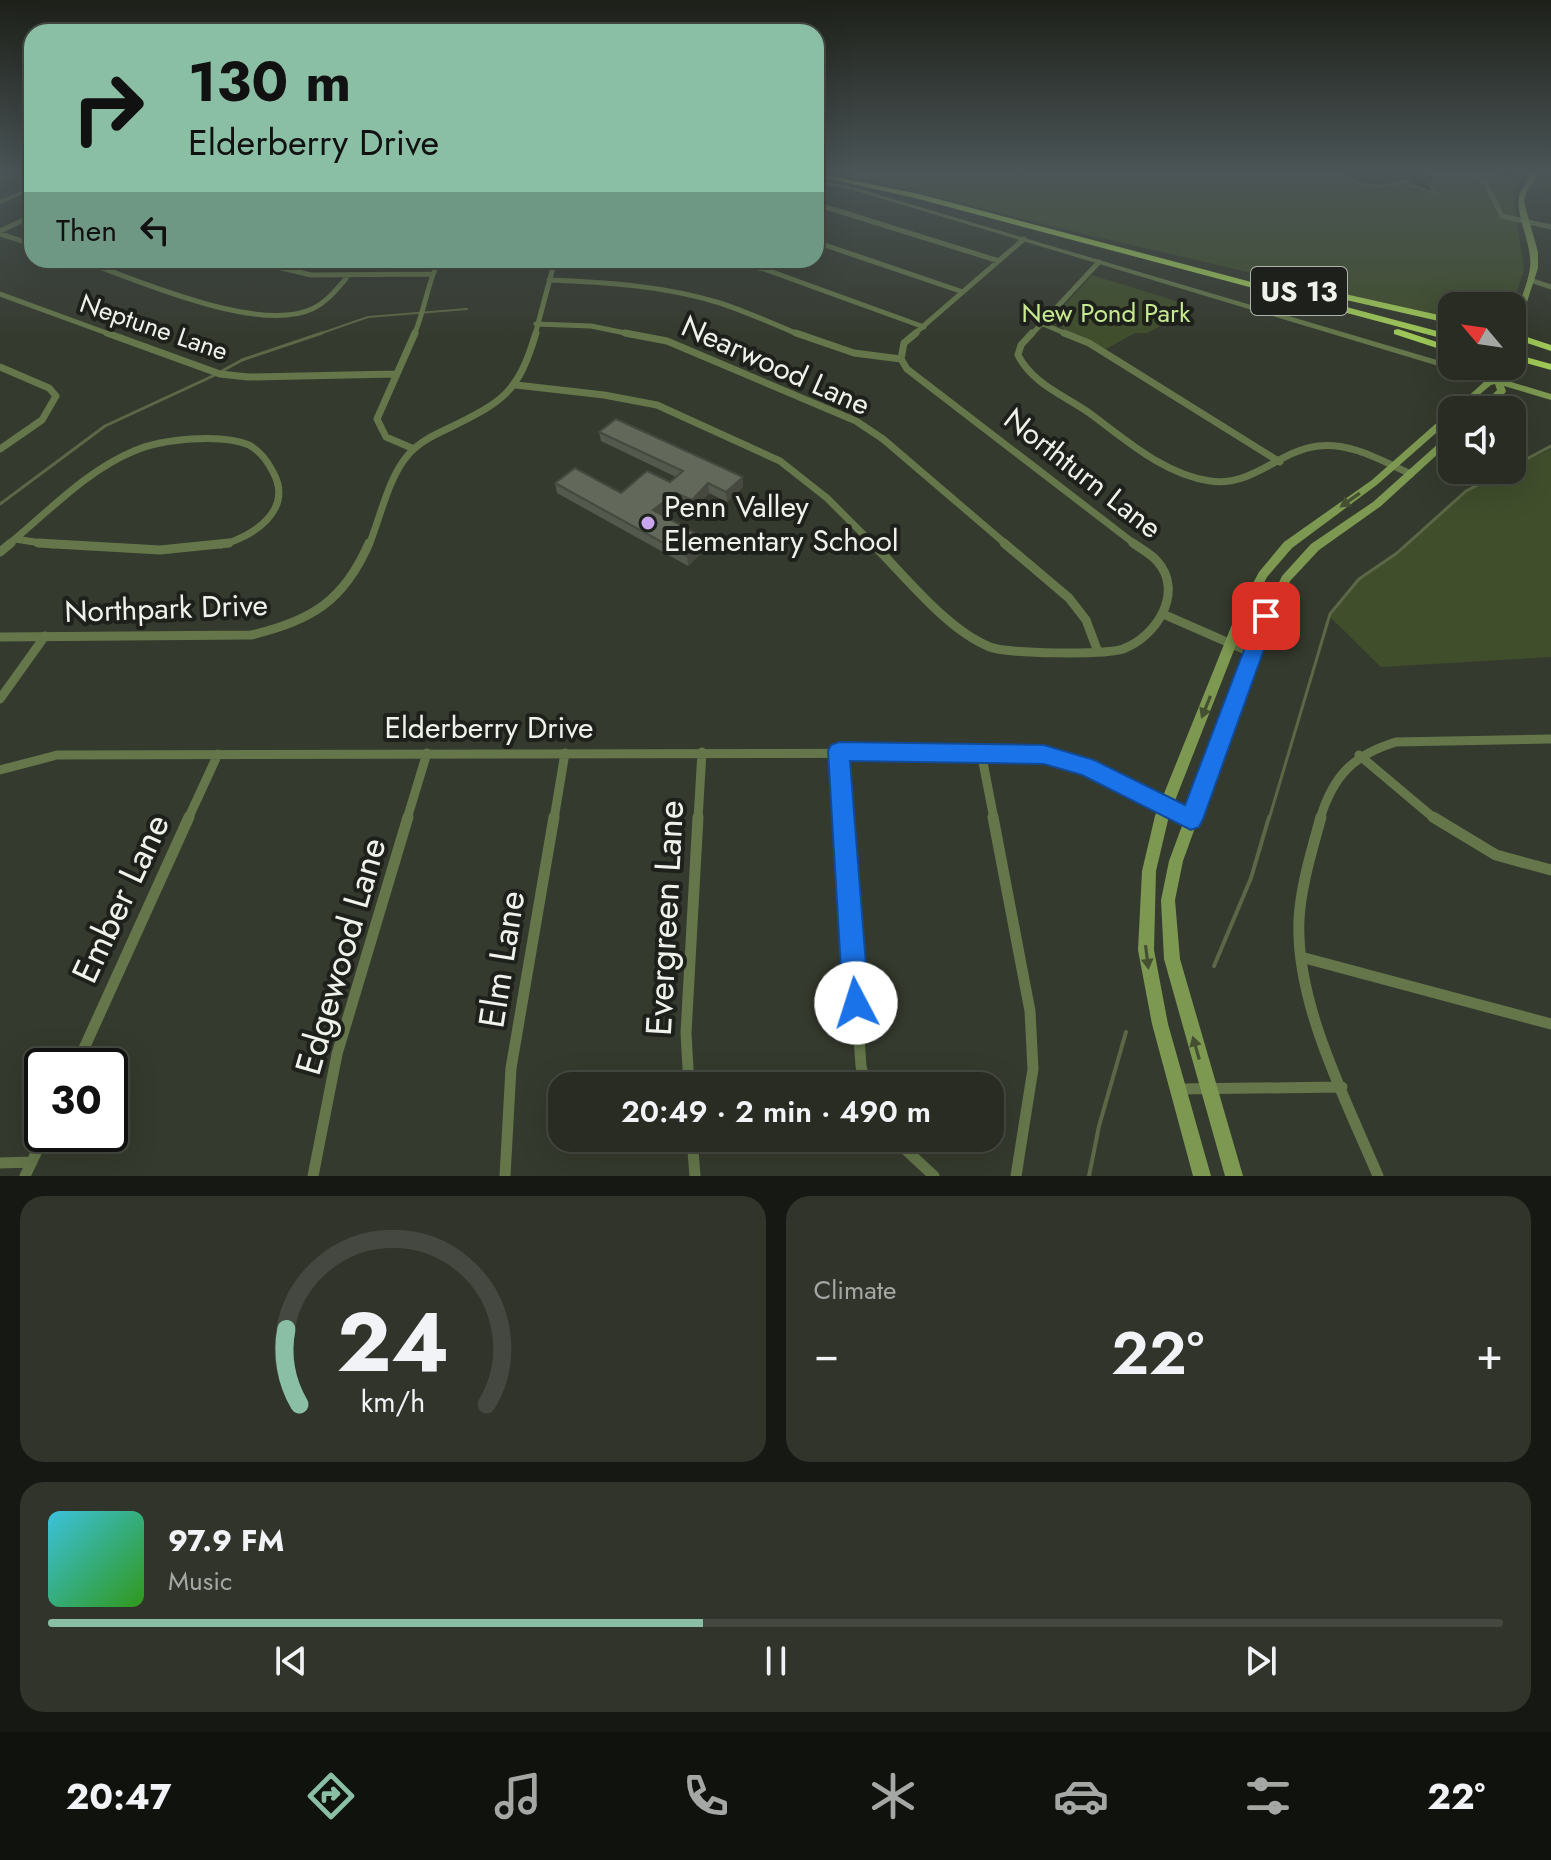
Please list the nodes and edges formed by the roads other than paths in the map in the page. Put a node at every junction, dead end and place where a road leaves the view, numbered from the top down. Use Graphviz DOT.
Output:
graph roads {
  1 [pos="893,228"];
  2 [pos="986,228"];
  3 [pos="1038,228"];
  4 [pos="1051,228"];
  5 [pos="1527,228"];
  6 [pos="0,233"];
  7 [pos="1024,239"];
  8 [pos="24,241"];
  9 [pos="824,245"];
  10 [pos="1145,251"];
  11 [pos="999,261"];
  12 [pos="1099,262"];
  13 [pos="105,268"];
  14 [pos="277,268"];
  15 [pos="435,268"];
  16 [pos="553,268"];
  17 [pos="759,268"];
  18 [pos="1192,268"];
  19 [pos="432,274"];
  20 [pos="348,276"];
  21 [pos="549,280"];
  22 [pos="1530,280"];
  23 [pos="1551,286"];
  24 [pos="963,292"];
  25 [pos="1526,292"];
  26 [pos="0,294"];
  27 [pos="1438,318"];
  28 [pos="1041,323"];
  29 [pos="536,324"];
  30 [pos="924,327"];
  31 [pos="1438,332"];
  32 [pos="1438,332"];
  33 [pos="1526,336"];
  34 [pos="1438,346"];
  35 [pos="1551,348"];
  36 [pos="1438,355"];
  37 [pos="1526,358"];
  38 [pos="901,359"];
  39 [pos="1551,365"];
  40 [pos="0,367"];
  41 [pos="395,374"];
  42 [pos="1491,380"];
  43 [pos="1515,380"];
  44 [pos="516,385"];
  45 [pos="1473,396"];
  46 [pos="1551,397"];
  47 [pos="1438,426"];
  48 [pos="0,449"];
  49 [pos="414,449"];
  50 [pos="1438,449"];
  51 [pos="1280,462"];
  52 [pos="1393,466"];
  53 [pos="1411,474"];
  54 [pos="15,539"];
  55 [pos="0,552"];
  56 [pos="1163,614"];
  57 [pos="45,636"];
  58 [pos="0,637"];
  59 [pos="1231,644"];
  60 [pos="1098,652"];
  61 [pos="1252,653"];
  62 [pos="0,699"];
  63 [pos="1551,739"];
  64 [pos="839,751"];
  65 [pos="702,752"];
  66 [pos="981,752"];
  67 [pos="427,753"];
  68 [pos="565,753"];
  69 [pos="218,754"];
  70 [pos="1359,755"];
  71 [pos="0,770"];
  72 [pos="1167,806"];
  73 [pos="1191,819"];
  74 [pos="1551,870"];
  75 [pos="1301,957"];
  76 [pos="1551,1024"];
  77 [pos="84,1048"];
  78 [pos="688,1072"];
  79 [pos="864,1072"];
  80 [pos="1342,1087"];
  81 [pos="1178,1089"];
  82 [pos="1208,1090"];
  83 [pos="37,1152"];
  84 [pos="693,1152"];
  85 [pos="905,1152"];
  86 [pos="32,1162"];
  87 [pos="0,1163"];
  88 [pos="25,1176"];
  89 [pos="313,1176"];
  90 [pos="505,1176"];
  91 [pos="695,1176"];
  92 [pos="934,1176"];
  93 [pos="1016,1176"];
  94 [pos="1202,1176"];
  95 [pos="1234,1176"];
  96 [pos="1378,1176"];
  1 -- 11 [label="street"];
  2 -- 7 [label="street"];
  3 -- 18 [label="highway, US 13"];
  4 -- 10 [label="highway, US 13"];
  5 -- 22 [label="main road"];
  6 -- 8 [label="street"];
  7 -- 11 [label="street"];
  7 -- 12 [label="street"];
  9 -- 24 [label="street"];
  10 -- 27 [label="highway"];
  10 -- 31 [label="highway, US 13"];
  11 -- 24 [label="street"];
  12 -- 28 [label="street"];
  12 -- 36 [label="street"];
  13 -- 20 [label="street"];
  14 -- 20 [label="street"];
  15 -- 19 [label="street"];
  16 -- 21 [label="street"];
  17 -- 30 [label="street"];
  18 -- 32 [label="highway, US 13"];
  18 -- 34 [label="highway"];
  19 -- 20 [label="street"];
  19 -- 41 [label="street"];
  21 -- 29 [label="street"];
  21 -- 38 [label="street"];
  22 -- 23 [label="street"];
  22 -- 25 [label="main road"];
  24 -- 30 [label="street"];
  26 -- 41 [label="street, Neptune Lane"];
  28 -- 51 [label="street"];
  28 -- 51 [label="street"];
  29 -- 44 [label="street"];
  29 -- 60 [label="street, Nearwood Lane"];
  30 -- 38 [label="street"];
  33 -- 35 [label="highway"];
  37 -- 39 [label="highway"];
  38 -- 56 [label="street, Northturn Lane"];
  40 -- 48 [label="street"];
  41 -- 49 [label="street"];
  42 -- 45 [label="main road"];
  43 -- 46 [label="main road"];
  44 -- 49 [label="street, Northpark Drive"];
  44 -- 60 [label="street"];
  47 -- 52 [label="main road"];
  49 -- 57 [label="street, Northpark Drive"];
  50 -- 53 [label="main road"];
  51 -- 52 [label="street"];
  52 -- 53 [label="street"];
  52 -- 59 [label="main road, one-way"];
  53 -- 61 [label="main road"];
  54 -- 54 [label="street"];
  54 -- 55 [label="street"];
  56 -- 59 [label="street"];
  56 -- 60 [label="street"];
  57 -- 58 [label="street, Northpark Drive"];
  57 -- 62 [label="street"];
  59 -- 61 [label="street"];
  59 -- 72 [label="main road, one-way"];
  61 -- 73 [label="main road"];
  63 -- 70 [label="street"];
  64 -- 65 [label="street, Elderberry Drive"];
  64 -- 66 [label="street, Elderberry Drive"];
  64 -- 79 [label="street"];
  65 -- 68 [label="street, Elderberry Drive"];
  65 -- 78 [label="street, Evergreen Lane"];
  66 -- 72 [label="street, Elderberry Drive"];
  66 -- 93 [label="street"];
  67 -- 68 [label="street, Elderberry Drive"];
  67 -- 69 [label="street, Elderberry Drive"];
  67 -- 89 [label="street, Edgewood Lane"];
  68 -- 90 [label="street, Elm Lane"];
  69 -- 71 [label="street, Elderberry Drive"];
  69 -- 77 [label="street, Ember Lane"];
  70 -- 74 [label="street"];
  70 -- 75 [label="street"];
  72 -- 73 [label="street, Elderberry Drive"];
  72 -- 81 [label="main road, one-way"];
  82 -- 73 [label="main road, one-way"];
  75 -- 76 [label="street"];
  75 -- 80 [label="street"];
  80 -- 82 [label="street"];
  80 -- 96 [label="street"];
  81 -- 82 [label="street"];
  81 -- 94 [label="main road"];
  82 -- 95 [label="main road"];
  83 -- 86 [label="street"];
  84 -- 91 [label="street"];
  85 -- 92 [label="street"];
  86 -- 87 [label="street"];
  86 -- 88 [label="street"];
}
